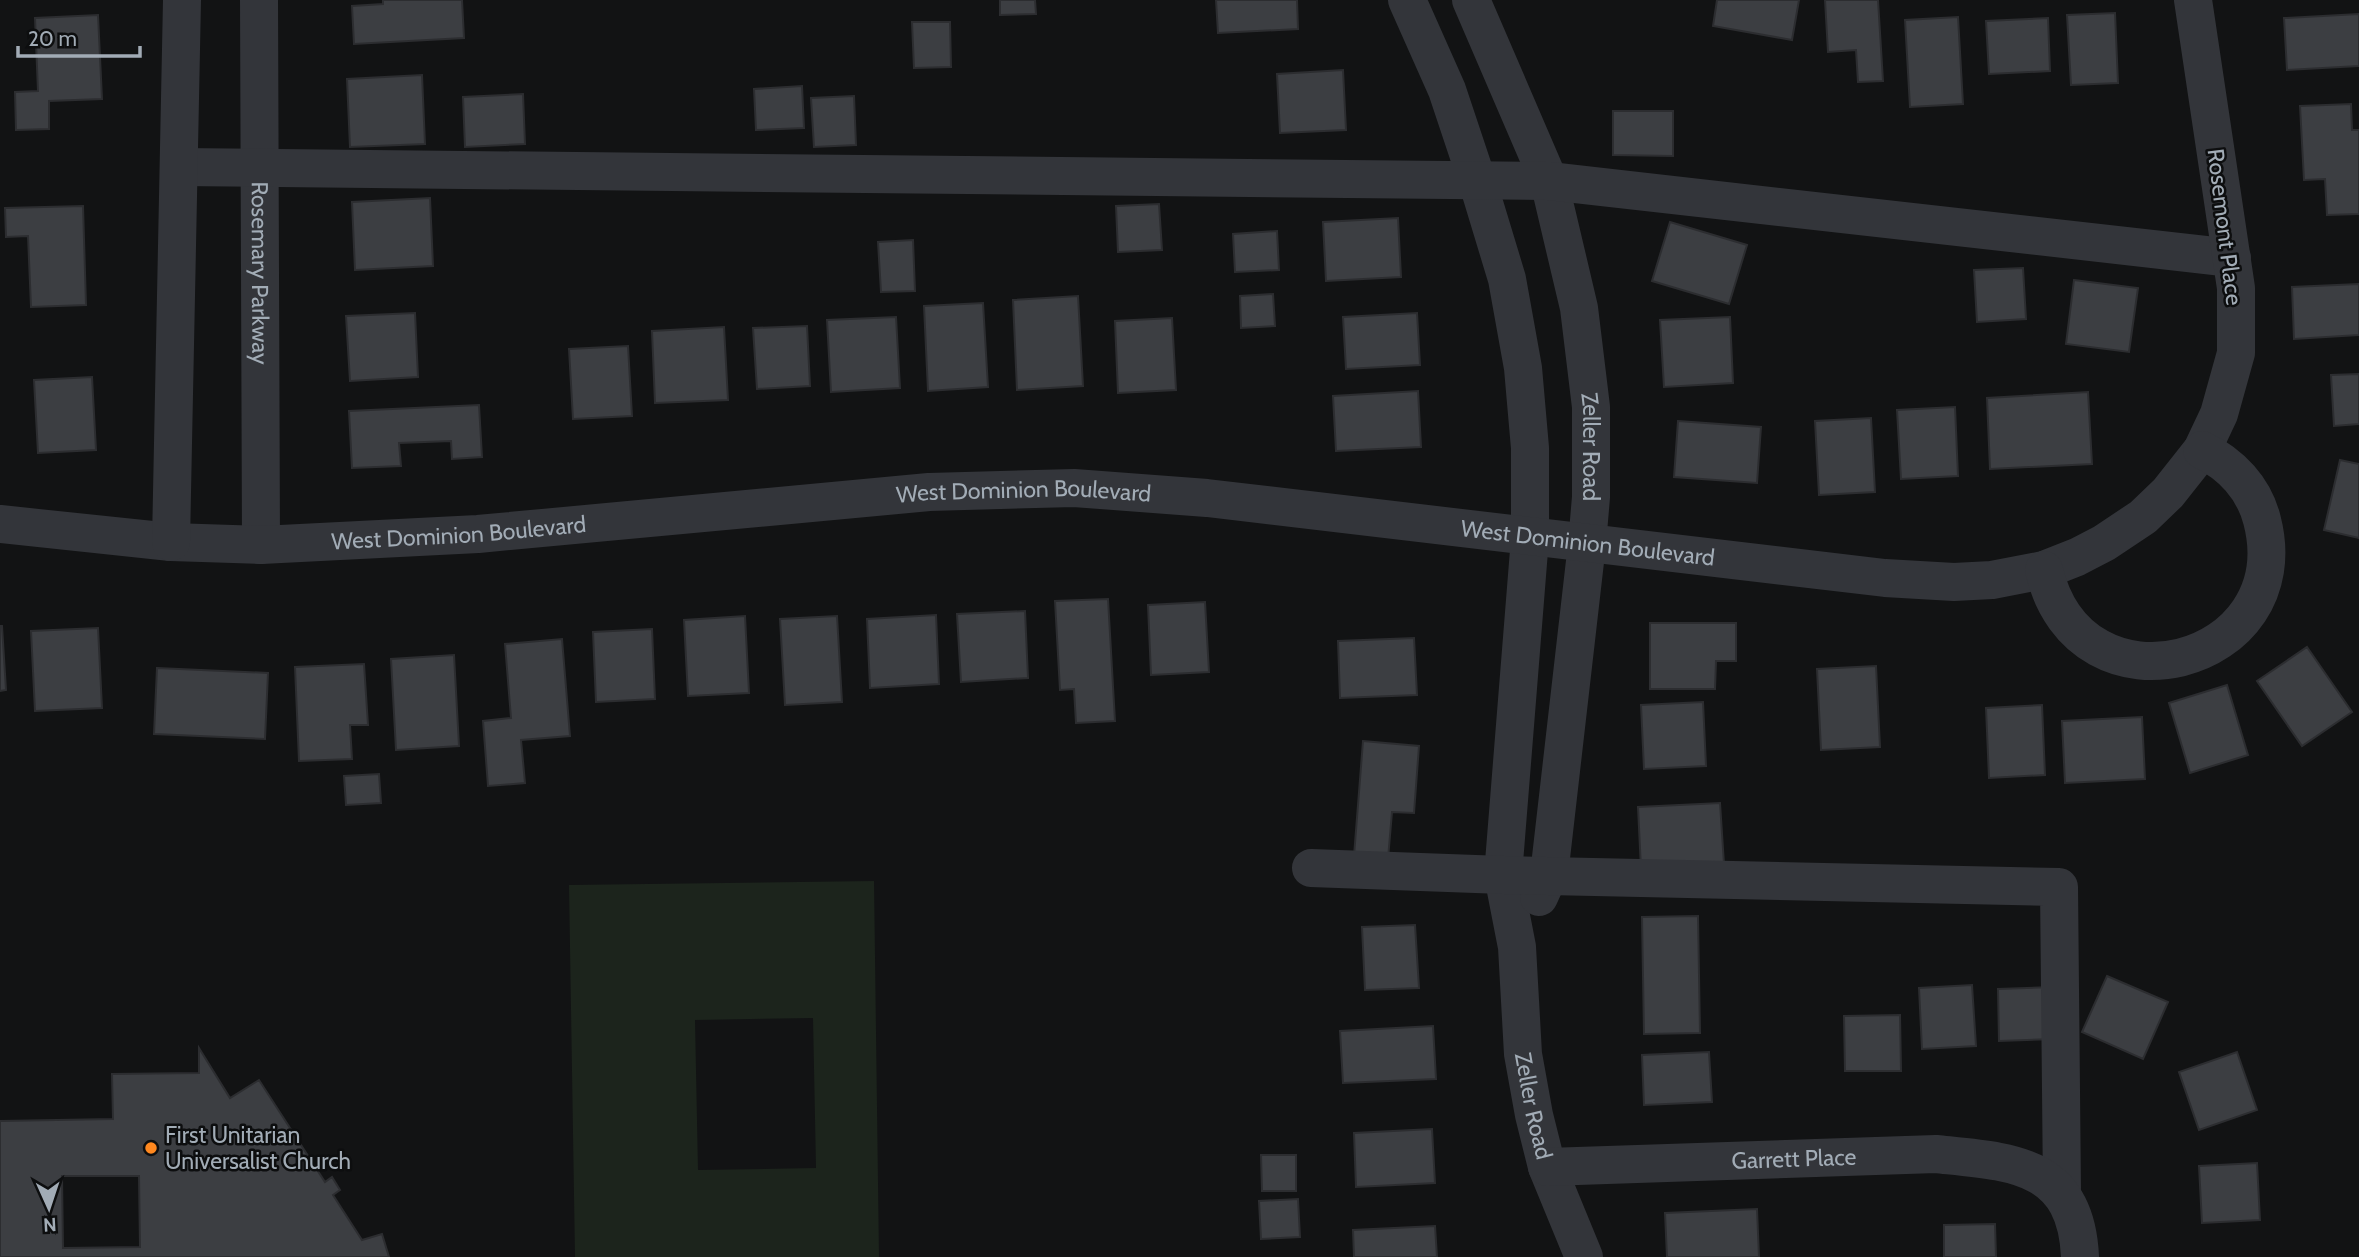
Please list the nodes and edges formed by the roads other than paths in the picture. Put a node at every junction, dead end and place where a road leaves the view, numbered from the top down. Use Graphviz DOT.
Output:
graph roads {
  1 [pos="182,0"];
  2 [pos="259,0"];
  3 [pos="1407,0"];
  4 [pos="1471,0"];
  5 [pos="2193,0"];
  6 [pos="179,167"];
  7 [pos="260,168"];
  8 [pos="1477,180"];
  9 [pos="1549,180"];
  10 [pos="2232,258"];
  11 [pos="2202,450"];
  12 [pos="2143,517"];
  13 [pos="0,524"];
  14 [pos="1530,538"];
  15 [pos="171,542"];
  16 [pos="1587,544"];
  17 [pos="261,545"];
  18 [pos="2044,570"];
  19 [pos="1311,868"];
  20 [pos="1503,875"];
  21 [pos="1549,876"];
  22 [pos="1517,947"];
  23 [pos="1547,1167"];
  24 [pos="2051,1183"];
  25 [pos="1584,1257"];
  26 [pos="2080,1257"];
  1 -- 6 [label="street"];
  2 -- 7 [label="street, Rosemary Parkway"];
  3 -- 8 [label="street, Zeller Road"];
  4 -- 9 [label="street, Zeller Road"];
  5 -- 10 [label="street, Rosemont Place"];
  6 -- 7 [label="street"];
  6 -- 15 [label="street"];
  7 -- 8 [label="street"];
  7 -- 17 [label="street, Rosemary Parkway"];
  8 -- 9 [label="street"];
  8 -- 14 [label="street, Zeller Road"];
  9 -- 10 [label="street"];
  9 -- 16 [label="street, Zeller Road"];
  10 -- 11 [label="street, Rosemont Place"];
  11 -- 12 [label="street, Rosemont Place"];
  11 -- 18 [label="street"];
  12 -- 18 [label="street, West Dominion Boulevard"];
  13 -- 15 [label="street, West Dominion Boulevard"];
  14 -- 16 [label="street, West Dominion Boulevard"];
  14 -- 17 [label="street, West Dominion Boulevard"];
  14 -- 20 [label="street, Zeller Road"];
  15 -- 17 [label="street, West Dominion Boulevard"];
  16 -- 18 [label="street, West Dominion Boulevard"];
  16 -- 21 [label="street, Zeller Road"];
  19 -- 20 [label="street"];
  20 -- 21 [label="street"];
  20 -- 22 [label="street, Zeller Road"];
  21 -- 22 [label="street, Zeller Road"];
  21 -- 24 [label="street"];
  22 -- 23 [label="street, Zeller Road"];
  23 -- 24 [label="street, Garrett Place"];
  23 -- 25 [label="street, Zeller Road"];
  24 -- 26 [label="street"];
}
